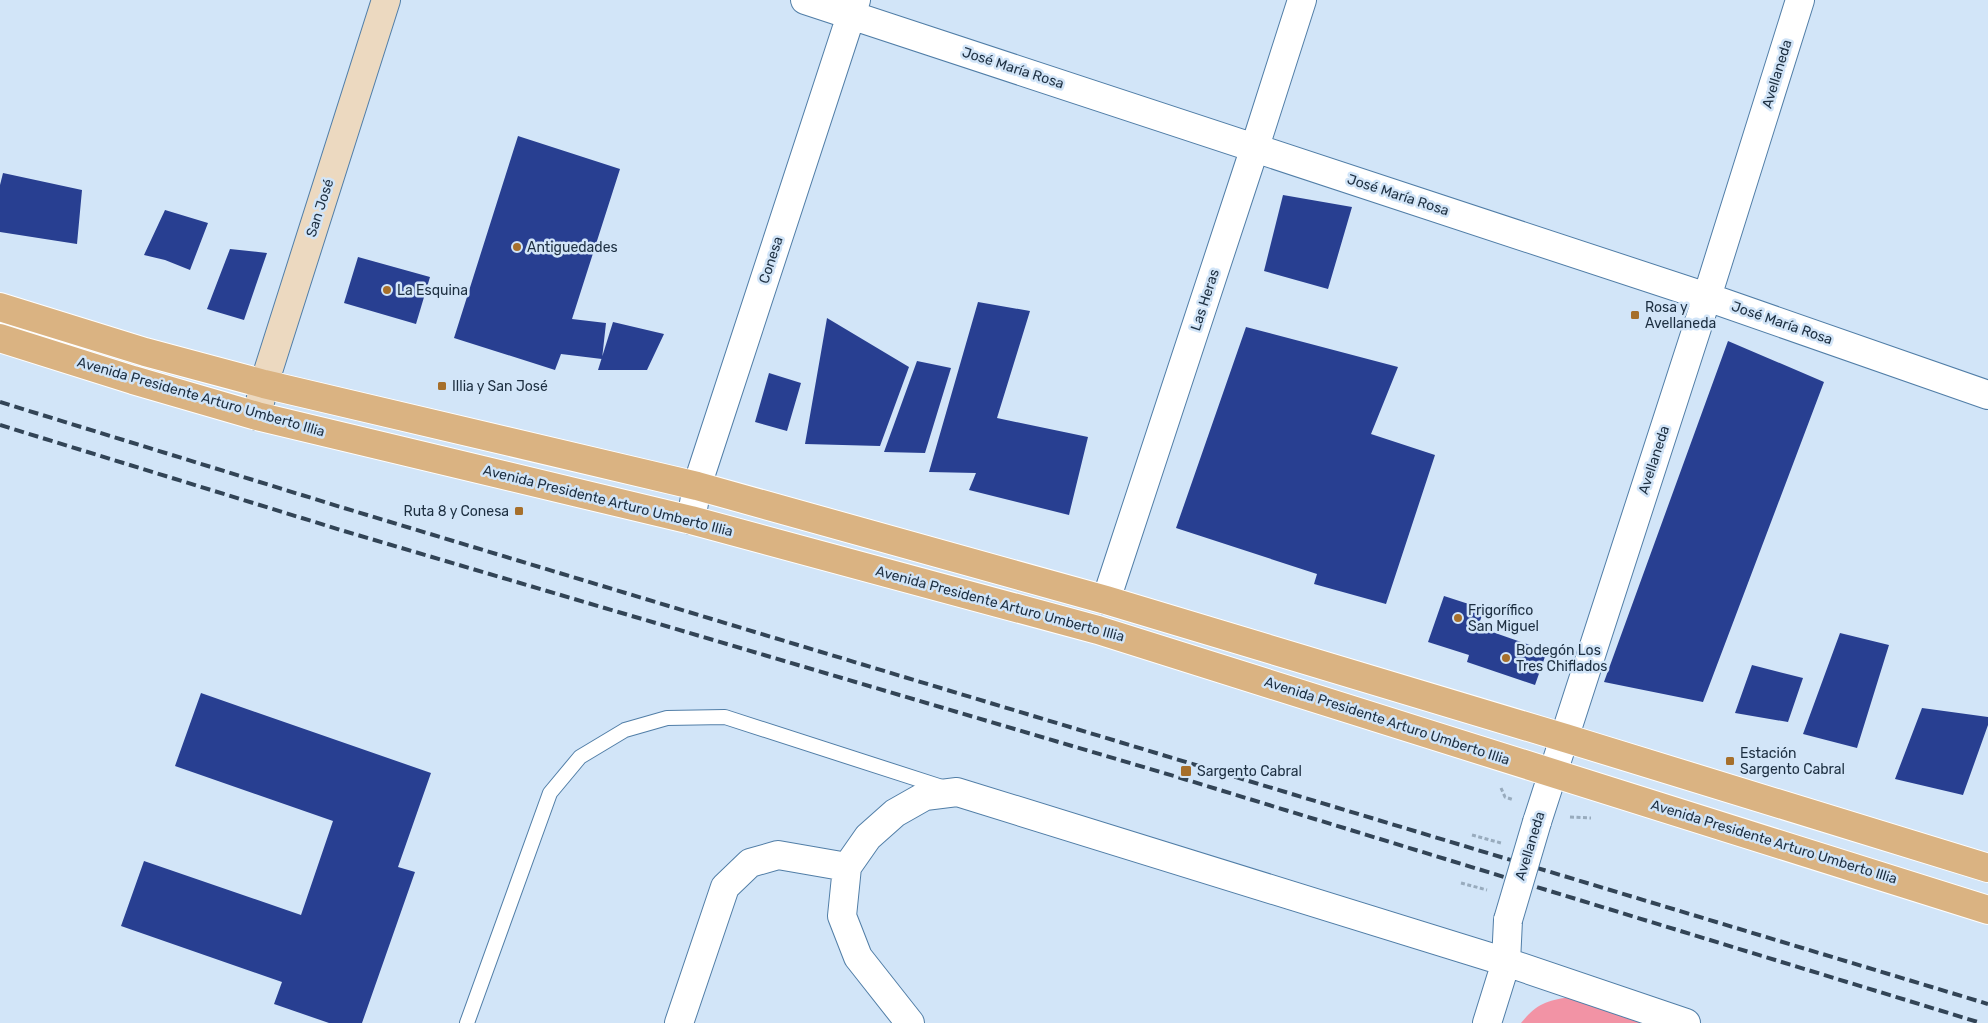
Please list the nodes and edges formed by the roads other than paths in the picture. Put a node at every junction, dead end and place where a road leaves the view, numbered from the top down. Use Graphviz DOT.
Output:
graph roads {
  1 [pos="386,0"];
  2 [pos="805,0"];
  3 [pos="1302,0"];
  4 [pos="1800,0"];
  5 [pos="853,8"];
  6 [pos="1256,147"];
  7 [pos="1707,297"];
  8 [pos="0,307"];
  9 [pos="0,338"];
  10 [pos="0,351"];
  11 [pos="264,384"];
  12 [pos="1988,396"];
  13 [pos="257,416"];
  14 [pos="697,486"];
  15 [pos="691,520"];
  16 [pos="1106,600"];
  17 [pos="1565,738"];
  18 [pos="1554,774"];
  19 [pos="957,792"];
  20 [pos="847,867"];
  21 [pos="1988,868"];
  22 [pos="1988,910"];
  23 [pos="1506,962"];
  24 [pos="467,1023"];
  25 [pos="680,1023"];
  26 [pos="910,1023"];
  27 [pos="1487,1023"];
  28 [pos="1686,1023"];
  1 -- 11 [label="street, San José"];
  2 -- 5 [label="street, José María Rosa"];
  3 -- 6 [label="street, Las Heras"];
  4 -- 7 [label="street, Avellaneda"];
  5 -- 6 [label="street, José María Rosa"];
  5 -- 14 [label="street, Conesa"];
  6 -- 7 [label="street, José María Rosa"];
  6 -- 16 [label="street, Las Heras"];
  7 -- 12 [label="street, José María Rosa"];
  7 -- 17 [label="street, Avellaneda"];
  8 -- 11 [label="main road, Avenida Presidente Arturo Umberto Illia"];
  9 -- 13 [label="main road, Avenida Presidente Arturo Umberto Illia"];
  10 -- 13 [label="main road"];
  11 -- 13 [label="street, San José"];
  11 -- 14 [label="main road, Avenida Presidente Arturo Umberto Illia"];
  13 -- 15 [label="main road, Avenida Presidente Arturo Umberto Illia"];
  14 -- 15 [label="street, Conesa"];
  14 -- 16 [label="main road, Avenida Presidente Arturo Umberto Illia"];
  15 -- 18 [label="main road, Avenida Presidente Arturo Umberto Illia"];
  16 -- 17 [label="main road, Avenida Presidente Arturo Umberto Illia"];
  17 -- 18 [label="street, Avellaneda"];
  17 -- 21 [label="main road, Avenida Presidente Arturo Umberto Illia"];
  18 -- 22 [label="main road, Avenida Presidente Arturo Umberto Illia"];
  18 -- 23 [label="street, Avellaneda, bridge"];
  19 -- 20 [label="street"];
  19 -- 23 [label="street"];
  19 -- 24 [label="lane"];
  20 -- 25 [label="street"];
  20 -- 26 [label="street"];
  23 -- 27 [label="street, Avellaneda"];
  23 -- 28 [label="street"];
}
